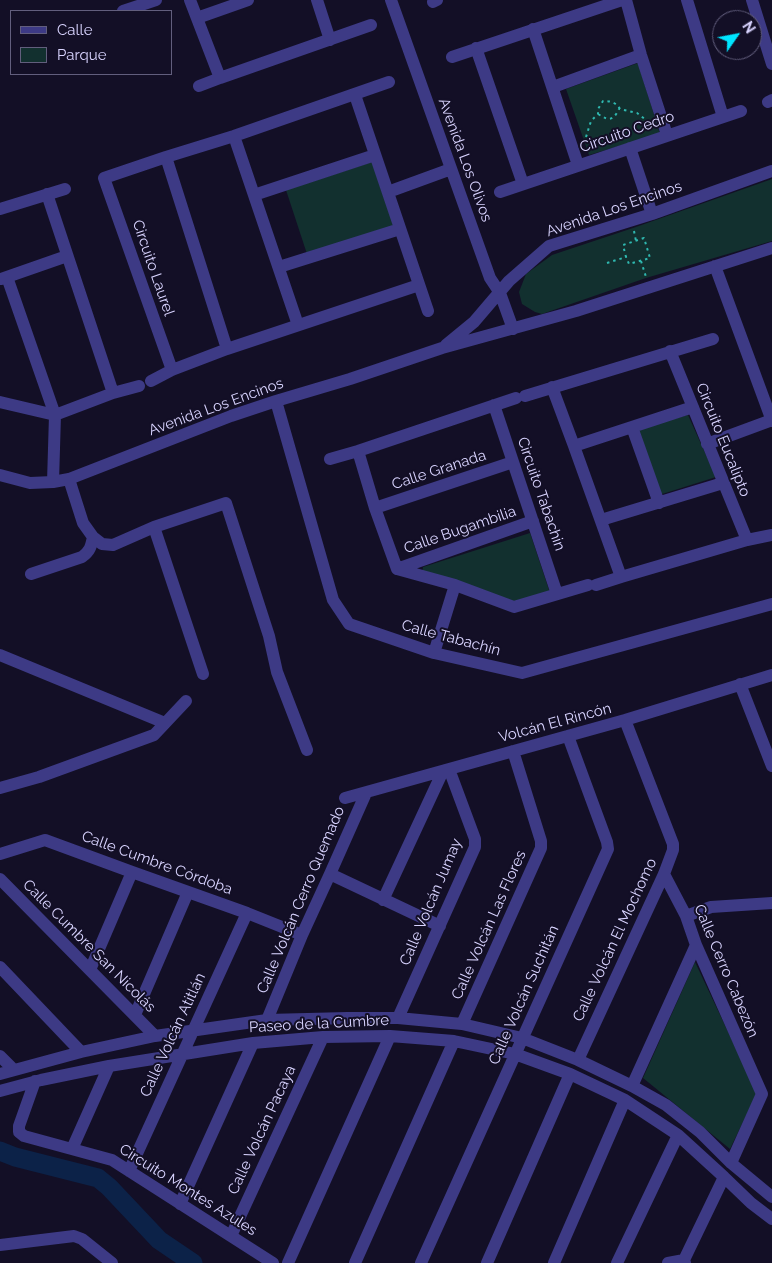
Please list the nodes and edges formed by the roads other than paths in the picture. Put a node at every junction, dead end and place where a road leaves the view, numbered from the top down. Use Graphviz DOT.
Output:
graph roads {
  1 [pos="156,0"];
  2 [pos="190,0"];
  3 [pos="248,0"];
  4 [pos="318,0"];
  5 [pos="391,0"];
  6 [pos="622,0"];
  7 [pos="626,0"];
  8 [pos="687,0"];
  9 [pos="752,0"];
  10 [pos="126,10"];
  11 [pos="196,18"];
  12 [pos="371,25"];
  13 [pos="533,29"];
  14 [pos="330,40"];
  15 [pos="476,48"];
  16 [pos="641,55"];
  17 [pos="452,57"];
  18 [pos="772,64"];
  19 [pos="220,78"];
  20 [pos="389,82"];
  21 [pos="199,86"];
  22 [pos="553,87"];
  23 [pos="355,95"];
  24 [pos="741,111"];
  25 [pos="722,117"];
  26 [pos="234,136"];
  27 [pos="667,136"];
  28 [pos="630,148"];
  29 [pos="376,155"];
  30 [pos="166,157"];
  31 [pos="578,165"];
  32 [pos="451,169"];
  33 [pos="772,172"];
  34 [pos="522,184"];
  35 [pos="65,189"];
  36 [pos="388,192"];
  37 [pos="500,192"];
  38 [pos="46,194"];
  39 [pos="254,195"];
  40 [pos="0,210"];
  41 [pos="652,214"];
  42 [pos="400,229"];
  43 [pos="772,248"];
  44 [pos="67,256"];
  45 [pos="716,266"];
  46 [pos="278,267"];
  47 [pos="4,278"];
  48 [pos="419,285"];
  49 [pos="500,292"];
  50 [pos="428,311"];
  51 [pos="298,325"];
  52 [pos="513,329"];
  53 [pos="713,339"];
  54 [pos="442,348"];
  55 [pos="227,349"];
  56 [pos="670,351"];
  57 [pos="172,370"];
  58 [pos="552,387"];
  59 [pos="113,393"];
  60 [pos="276,401"];
  61 [pos="0,402"];
  62 [pos="494,405"];
  63 [pos="692,407"];
  64 [pos="55,415"];
  65 [pos="772,421"];
  66 [pos="632,427"];
  67 [pos="708,444"];
  68 [pos="574,446"];
  69 [pos="358,451"];
  70 [pos="330,459"];
  71 [pos="513,462"];
  72 [pos="0,475"];
  73 [pos="69,479"];
  74 [pos="53,482"];
  75 [pos="723,484"];
  76 [pos="659,503"];
  77 [pos="375,508"];
  78 [pos="601,520"];
  79 [pos="533,521"];
  80 [pos="154,528"];
  81 [pos="772,534"];
  82 [pos="93,537"];
  83 [pos="746,540"];
  84 [pos="397,569"];
  85 [pos="31,574"];
  86 [pos="621,577"];
  87 [pos="455,585"];
  88 [pos="557,594"];
  89 [pos="772,604"];
  90 [pos="434,653"];
  91 [pos="0,655"];
  92 [pos="203,674"];
  93 [pos="772,675"];
  94 [pos="740,684"];
  95 [pos="186,701"];
  96 [pos="625,720"];
  97 [pos="165,723"];
  98 [pos="568,736"];
  99 [pos="307,750"];
  100 [pos="513,751"];
  101 [pos="772,766"];
  102 [pos="446,770"];
  103 [pos="0,788"];
  104 [pos="366,793"];
  105 [pos="345,798"];
  106 [pos="0,854"];
  107 [pos="132,872"];
  108 [pos="330,874"];
  109 [pos="664,874"];
  110 [pos="0,879"];
  111 [pos="188,892"];
  112 [pos="383,900"];
  113 [pos="772,903"];
  114 [pos="247,913"];
  115 [pos="686,916"];
  116 [pos="440,926"];
  117 [pos="302,935"];
  118 [pos="696,945"];
  119 [pos="0,967"];
  120 [pos="90,970"];
  121 [pos="135,1015"];
  122 [pos="398,1018"];
  123 [pos="267,1020"];
  124 [pos="462,1024"];
  125 [pos="194,1030"];
  126 [pos="155,1036"];
  127 [pos="390,1036"];
  128 [pos="323,1037"];
  129 [pos="522,1038"];
  130 [pos="454,1041"];
  131 [pos="253,1043"];
  132 [pos="81,1052"];
  133 [pos="182,1054"];
  134 [pos="515,1054"];
  135 [pos="0,1056"];
  136 [pos="578,1060"];
  137 [pos="109,1066"];
  138 [pos="14,1070"];
  139 [pos="0,1074"];
  140 [pos="570,1074"];
  141 [pos="35,1082"];
  142 [pos="632,1086"];
  143 [pos="0,1092"];
  144 [pos="625,1100"];
  145 [pos="678,1135"];
  146 [pos="72,1149"];
  147 [pos="731,1163"];
  148 [pos="129,1171"];
  149 [pos="724,1177"];
  150 [pos="772,1196"];
  151 [pos="180,1204"];
  152 [pos="772,1219"];
  153 [pos="231,1236"];
  154 [pos="0,1244"];
  155 [pos="684,1261"];
  156 [pos="112,1263"];
  157 [pos="273,1263"];
  158 [pos="288,1263"];
  159 [pos="355,1263"];
  160 [pos="421,1263"];
  161 [pos="486,1263"];
  162 [pos="554,1263"];
  163 [pos="617,1263"];
  164 [pos="668,1263"];
  1 -- 10 [label="street"];
  2 -- 11 [label="street"];
  3 -- 11 [label="street"];
  4 -- 14 [label="street"];
  5 -- 32 [label="street, Avenida Los Olivos"];
  6 -- 13 [label="street"];
  7 -- 16 [label="street"];
  8 -- 25 [label="street"];
  9 -- 18 [label="street"];
  11 -- 19 [label="street"];
  12 -- 14 [label="street"];
  13 -- 15 [label="street"];
  13 -- 22 [label="street"];
  14 -- 19 [label="street"];
  15 -- 17 [label="street"];
  15 -- 34 [label="street"];
  16 -- 22 [label="street"];
  16 -- 27 [label="street"];
  19 -- 21 [label="street"];
  20 -- 23 [label="street"];
  22 -- 31 [label="street"];
  23 -- 26 [label="street"];
  23 -- 29 [label="street"];
  24 -- 25 [label="street, Circuito Cedro"];
  25 -- 27 [label="street, Circuito Cedro"];
  26 -- 30 [label="street"];
  26 -- 39 [label="street"];
  27 -- 28 [label="street, Circuito Cedro"];
  28 -- 31 [label="street, Circuito Cedro"];
  28 -- 41 [label="street"];
  29 -- 36 [label="street"];
  29 -- 39 [label="street"];
  30 -- 55 [label="street"];
  30 -- 57 [label="street, Circuito Laurel"];
  31 -- 34 [label="street, Circuito Cedro"];
  32 -- 36 [label="street"];
  32 -- 49 [label="street, Avenida Los Olivos"];
  33 -- 41 [label="street, Avenida Los Encinos"];
  34 -- 37 [label="street, Circuito Cedro"];
  35 -- 38 [label="street"];
  36 -- 42 [label="street"];
  38 -- 40 [label="street"];
  38 -- 44 [label="street"];
  39 -- 46 [label="street"];
  41 -- 49 [label="street, Avenida Los Encinos"];
  42 -- 46 [label="street"];
  42 -- 48 [label="street"];
  43 -- 45 [label="street, Avenida Los Encinos"];
  44 -- 47 [label="street"];
  44 -- 59 [label="street"];
  45 -- 52 [label="street, Avenida Los Encinos"];
  45 -- 65 [label="street"];
  46 -- 51 [label="street"];
  47 -- 64 [label="street"];
  48 -- 50 [label="street"];
  48 -- 51 [label="street"];
  49 -- 52 [label="street, Avenida Los Olivos"];
  49 -- 54 [label="street, Avenida Los Encinos"];
  51 -- 55 [label="street"];
  52 -- 54 [label="street, Avenida Los Encinos"];
  53 -- 56 [label="street"];
  54 -- 60 [label="street, Avenida Los Encinos"];
  55 -- 57 [label="street"];
  56 -- 58 [label="street"];
  56 -- 63 [label="street, Circuito Eucalipto"];
  57 -- 59 [label="street"];
  58 -- 62 [label="street"];
  58 -- 68 [label="street"];
  59 -- 64 [label="street"];
  60 -- 73 [label="street, Avenida Los Encinos"];
  60 -- 90 [label="street, Calle Tabachín"];
  61 -- 64 [label="street"];
  62 -- 69 [label="street"];
  62 -- 71 [label="street, Circuito Tabachin"];
  63 -- 66 [label="street"];
  63 -- 67 [label="street, Circuito Eucalipto"];
  64 -- 74 [label="street"];
  65 -- 67 [label="street"];
  66 -- 68 [label="street"];
  66 -- 76 [label="street"];
  67 -- 75 [label="street, Circuito Eucalipto"];
  68 -- 78 [label="street"];
  69 -- 70 [label="street"];
  69 -- 77 [label="street"];
  71 -- 77 [label="street, Calle Granada"];
  71 -- 79 [label="street, Circuito Tabachin"];
  72 -- 74 [label="street, Avenida Los Encinos"];
  73 -- 74 [label="street, Avenida Los Encinos"];
  73 -- 82 [label="street"];
  75 -- 76 [label="street"];
  75 -- 83 [label="street, Circuito Eucalipto"];
  76 -- 78 [label="street"];
  77 -- 84 [label="street"];
  78 -- 86 [label="street"];
  79 -- 84 [label="street, Calle Bugambilia"];
  79 -- 88 [label="street, Circuito Tabachin"];
  80 -- 82 [label="street"];
  80 -- 92 [label="street"];
  80 -- 99 [label="street"];
  81 -- 83 [label="street"];
  82 -- 85 [label="street"];
  83 -- 86 [label="street"];
  84 -- 87 [label="street"];
  86 -- 88 [label="street"];
  87 -- 88 [label="street"];
  87 -- 90 [label="street"];
  89 -- 90 [label="street, Calle Tabachín"];
  91 -- 97 [label="street"];
  93 -- 94 [label="street, Volcán El Rincón"];
  94 -- 96 [label="street, Volcán El Rincón"];
  94 -- 101 [label="street"];
  95 -- 97 [label="street"];
  96 -- 98 [label="street, Volcán El Rincón"];
  96 -- 109 [label="street, Calle Volcán El Mochomo"];
  97 -- 103 [label="street"];
  98 -- 100 [label="street, Volcán El Rincón"];
  98 -- 129 [label="street, Calle Volcán Suchitán"];
  100 -- 102 [label="street, Volcán El Rincón"];
  100 -- 124 [label="street, Calle Volcán Las Flores"];
  102 -- 104 [label="street, Volcán El Rincón"];
  102 -- 112 [label="street"];
  102 -- 116 [label="street, Calle Volcán Jumay"];
  104 -- 105 [label="street, Volcán El Rincón"];
  104 -- 108 [label="street, Calle Volcán Cerro Quemado"];
  106 -- 107 [label="street, Calle Cumbre Córdoba"];
  107 -- 111 [label="street, Calle Cumbre Córdoba"];
  107 -- 120 [label="street"];
  108 -- 112 [label="street"];
  108 -- 117 [label="street, Calle Volcán Cerro Quemado"];
  109 -- 115 [label="street, Calle Cerro Cabezón"];
  109 -- 136 [label="street, Calle Volcán El Mochomo"];
  110 -- 120 [label="street, Calle Cumbre San Nicolás"];
  111 -- 114 [label="street, Calle Cumbre Córdoba"];
  111 -- 121 [label="street"];
  112 -- 116 [label="street"];
  113 -- 115 [label="street"];
  114 -- 117 [label="street, Calle Cumbre Córdoba"];
  114 -- 125 [label="street, Calle Volcán Atitlán"];
  115 -- 118 [label="street, Calle Cerro Cabezón"];
  116 -- 122 [label="street, Calle Volcán Jumay"];
  117 -- 123 [label="street, Calle Volcán Cerro Quemado"];
  118 -- 142 [label="street"];
  118 -- 147 [label="street, Calle Cerro Cabezón"];
  119 -- 132 [label="street"];
  120 -- 121 [label="street, Calle Cumbre San Nicolás"];
  121 -- 126 [label="street, Calle Cumbre San Nicolás"];
  122 -- 123 [label="street, Paseo de la Cumbre"];
  122 -- 124 [label="street, Paseo de la Cumbre"];
  123 -- 125 [label="street, Paseo de la Cumbre"];
  124 -- 129 [label="street, Paseo de la Cumbre"];
  125 -- 126 [label="street, Paseo de la Cumbre"];
  125 -- 133 [label="street, Calle Volcán Atitlán"];
  126 -- 132 [label="street, Paseo de la Cumbre"];
  127 -- 128 [label="street, Paseo de la Cumbre"];
  127 -- 130 [label="street, Paseo de la Cumbre"];
  127 -- 158 [label="street"];
  128 -- 131 [label="street, Paseo de la Cumbre"];
  128 -- 153 [label="street, Calle Volcán Pacaya"];
  129 -- 134 [label="street, Calle Volcán Suchitán"];
  129 -- 136 [label="street, Paseo de la Cumbre"];
  130 -- 134 [label="street, Paseo de la Cumbre"];
  130 -- 159 [label="street"];
  131 -- 133 [label="street, Paseo de la Cumbre"];
  131 -- 151 [label="street"];
  132 -- 138 [label="street, Paseo de la Cumbre"];
  133 -- 137 [label="street, Paseo de la Cumbre"];
  133 -- 148 [label="street, Calle Volcán Atitlán"];
  134 -- 140 [label="street, Paseo de la Cumbre"];
  134 -- 160 [label="street, Calle Volcán Suchitán"];
  135 -- 138 [label="street"];
  136 -- 142 [label="street, Paseo de la Cumbre"];
  137 -- 141 [label="street, Paseo de la Cumbre"];
  137 -- 146 [label="street"];
  138 -- 139 [label="street, Paseo de la Cumbre"];
  140 -- 144 [label="street, Paseo de la Cumbre"];
  140 -- 161 [label="street"];
  141 -- 143 [label="street, Paseo de la Cumbre"];
  141 -- 146 [label="street, Circuito Montes Azules"];
  142 -- 147 [label="street, Paseo de la Cumbre"];
  144 -- 145 [label="street, Paseo de la Cumbre"];
  144 -- 162 [label="street"];
  145 -- 149 [label="street, Paseo de la Cumbre"];
  145 -- 163 [label="street"];
  146 -- 148 [label="street, Circuito Montes Azules"];
  147 -- 150 [label="street, Paseo de la Cumbre"];
  148 -- 151 [label="street, Circuito Montes Azules"];
  149 -- 152 [label="street, Paseo de la Cumbre"];
  149 -- 155 [label="street"];
  151 -- 153 [label="street, Circuito Montes Azules"];
  153 -- 157 [label="street, Circuito Montes Azules"];
  154 -- 156 [label="street"];
  155 -- 164 [label="street"];
}
